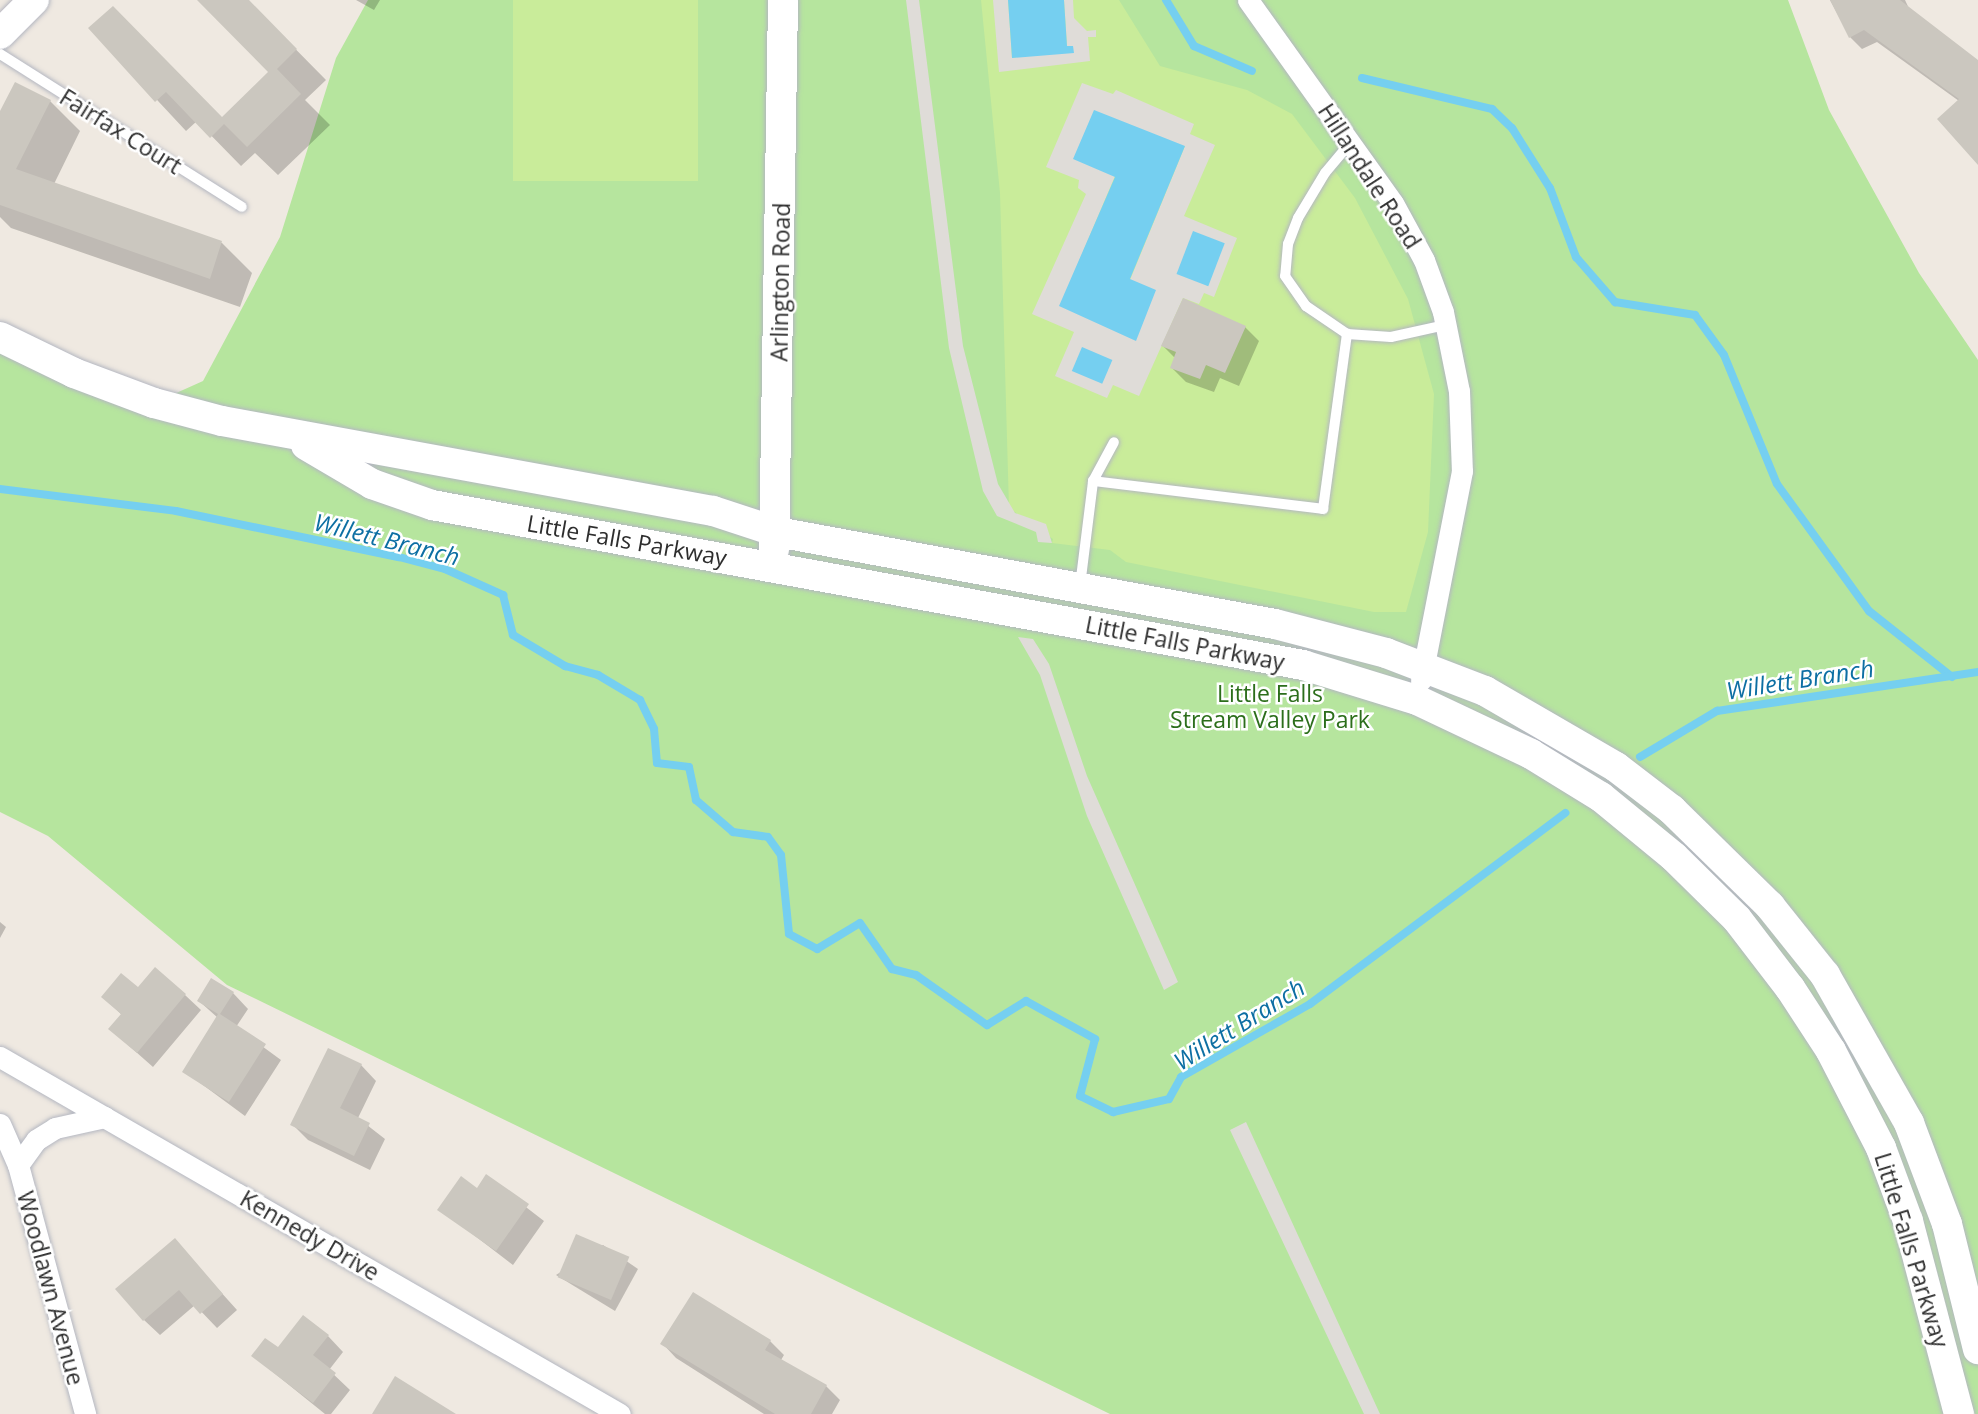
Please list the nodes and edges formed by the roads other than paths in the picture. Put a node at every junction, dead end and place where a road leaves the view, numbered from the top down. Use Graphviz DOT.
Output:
graph roads {
  1 [pos="783,0"];
  2 [pos="1248,0"];
  3 [pos="26,3"];
  4 [pos="0,34"];
  5 [pos="0,54"];
  6 [pos="1351,142"];
  7 [pos="242,207"];
  8 [pos="1445,325"];
  9 [pos="1348,334"];
  10 [pos="0,337"];
  11 [pos="288,434"];
  12 [pos="1114,442"];
  13 [pos="1093,481"];
  14 [pos="777,531"];
  15 [pos="772,565"];
  16 [pos="1080,586"];
  17 [pos="1424,666"];
  18 [pos="1418,700"];
  19 [pos="0,1057"];
  20 [pos="105,1117"];
  21 [pos="0,1124"];
  22 [pos="18,1165"];
  23 [pos="1978,1349"];
  24 [pos="82,1411"];
  25 [pos="621,1414"];
  26 [pos="1959,1414"];
  1 -- 14 [label="main road, Arlington Road"];
  2 -- 6 [label="street, Hillandale Road"];
  3 -- 4 [label="main road"];
  5 -- 7 [label="lane, Fairfax Court"];
  6 -- 8 [label="street, Hillandale Road"];
  6 -- 9 [label="lane"];
  8 -- 9 [label="lane"];
  8 -- 17 [label="street, Hillandale Road"];
  9 -- 13 [label="lane"];
  10 -- 11 [label="main road, Little Falls Parkway"];
  11 -- 14 [label="main road, Little Falls Parkway"];
  11 -- 15 [label="main road, Little Falls Parkway"];
  12 -- 13 [label="lane"];
  13 -- 16 [label="lane"];
  14 -- 15 [label="main road, Arlington Road"];
  14 -- 16 [label="main road, Little Falls Parkway"];
  15 -- 18 [label="main road, Little Falls Parkway"];
  16 -- 17 [label="main road, Little Falls Parkway"];
  17 -- 18 [label="street, Hillandale Road"];
  17 -- 23 [label="main road, Little Falls Parkway"];
  18 -- 26 [label="main road, Little Falls Parkway"];
  19 -- 20 [label="street, Kennedy Drive"];
  20 -- 22 [label="street"];
  20 -- 25 [label="street, Kennedy Drive"];
  21 -- 22 [label="street, Woodlawn Avenue"];
  22 -- 24 [label="street, Woodlawn Avenue"];
}
